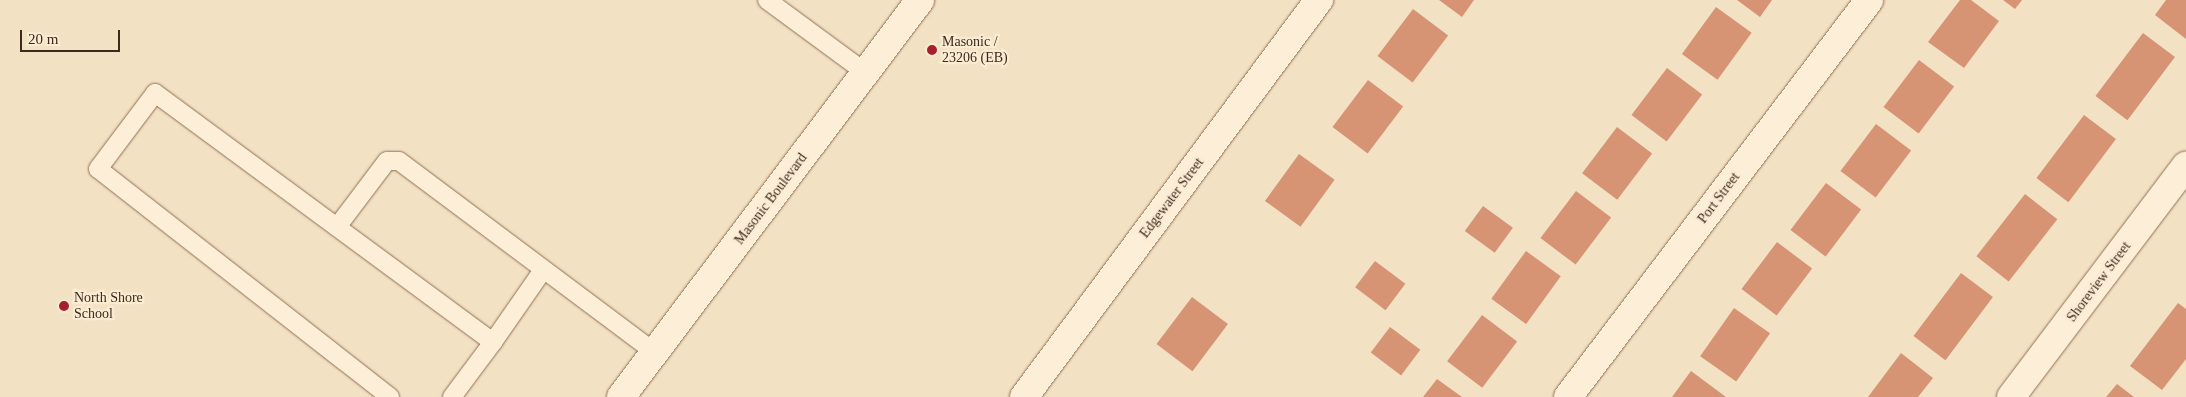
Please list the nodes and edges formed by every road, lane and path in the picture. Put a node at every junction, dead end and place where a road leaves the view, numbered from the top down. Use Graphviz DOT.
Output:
graph roads {
  1 [pos="767,0"];
  2 [pos="920,0"];
  3 [pos="1319,0"];
  4 [pos="1869,0"];
  5 [pos="866,73"];
  6 [pos="2186,166"];
  7 [pos="337,227"];
  8 [pos="544,270"];
  9 [pos="493,342"];
  10 [pos="654,352"];
  11 [pos="390,397"];
  12 [pos="452,397"];
  13 [pos="621,397"];
  14 [pos="1024,397"];
  15 [pos="1568,397"];
  16 [pos="2011,397"];
  1 -- 5 [label="lane"];
  2 -- 5 [label="street, Masonic Boulevard"];
  3 -- 14 [label="street, Edgewater Street"];
  4 -- 15 [label="street, Port Street"];
  5 -- 10 [label="street, Masonic Boulevard"];
  6 -- 16 [label="street, Shoreview Street"];
  7 -- 8 [label="lane"];
  7 -- 9 [label="lane"];
  7 -- 11 [label="lane"];
  8 -- 9 [label="lane"];
  8 -- 10 [label="lane"];
  9 -- 12 [label="lane"];
  10 -- 13 [label="street, Masonic Boulevard"];
}
